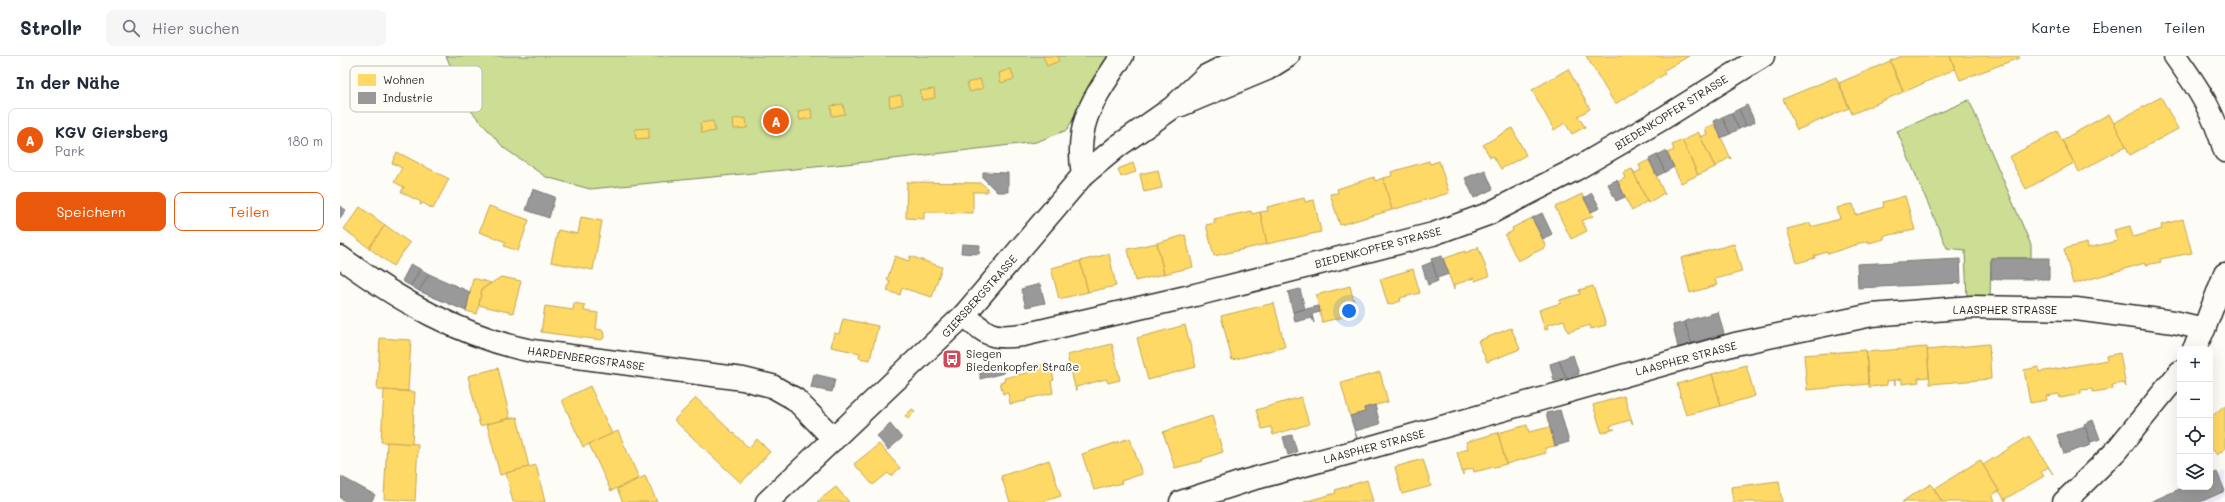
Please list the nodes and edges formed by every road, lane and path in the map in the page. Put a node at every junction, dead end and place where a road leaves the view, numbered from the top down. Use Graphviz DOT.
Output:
graph roads {
  1 [pos="1122,56"];
  2 [pos="1260,56"];
  3 [pos="1288,56"];
  4 [pos="1763,56"];
  5 [pos="2175,56"];
  6 [pos="1172,108"];
  7 [pos="2225,151"];
  8 [pos="1083,175"];
  9 [pos="340,256"];
  10 [pos="2225,274"];
  11 [pos="964,315"];
  12 [pos="2204,329"];
  13 [pos="2196,346"];
  14 [pos="2177,376"];
  15 [pos="834,438"];
  16 [pos="767,502"];
  17 [pos="1182,502"];
  18 [pos="2064,502"];
  1 -- 8 [label="street"];
  2 -- 6 [label="street, GIERSBERGSTRASSE"];
  3 -- 6 [label="street, GIERSBERGSTRASSE"];
  4 -- 11 [label="street, BIEDENKOPFER STRASSE"];
  5 -- 7 [label="street"];
  6 -- 8 [label="street, GIERSBERGSTRASSE"];
  8 -- 11 [label="street, GIERSBERGSTRASSE"];
  9 -- 15 [label="street, HARDENBERGSTRASSE"];
  10 -- 12 [label="street"];
  11 -- 15 [label="street, GIERSBERGSTRASSE"];
  12 -- 13 [label="street"];
  12 -- 17 [label="street, LAASPHER STRASSE"];
  14 -- 18 [label="street"];
  15 -- 16 [label="street, GIERSBERGSTRASSE"];
}
